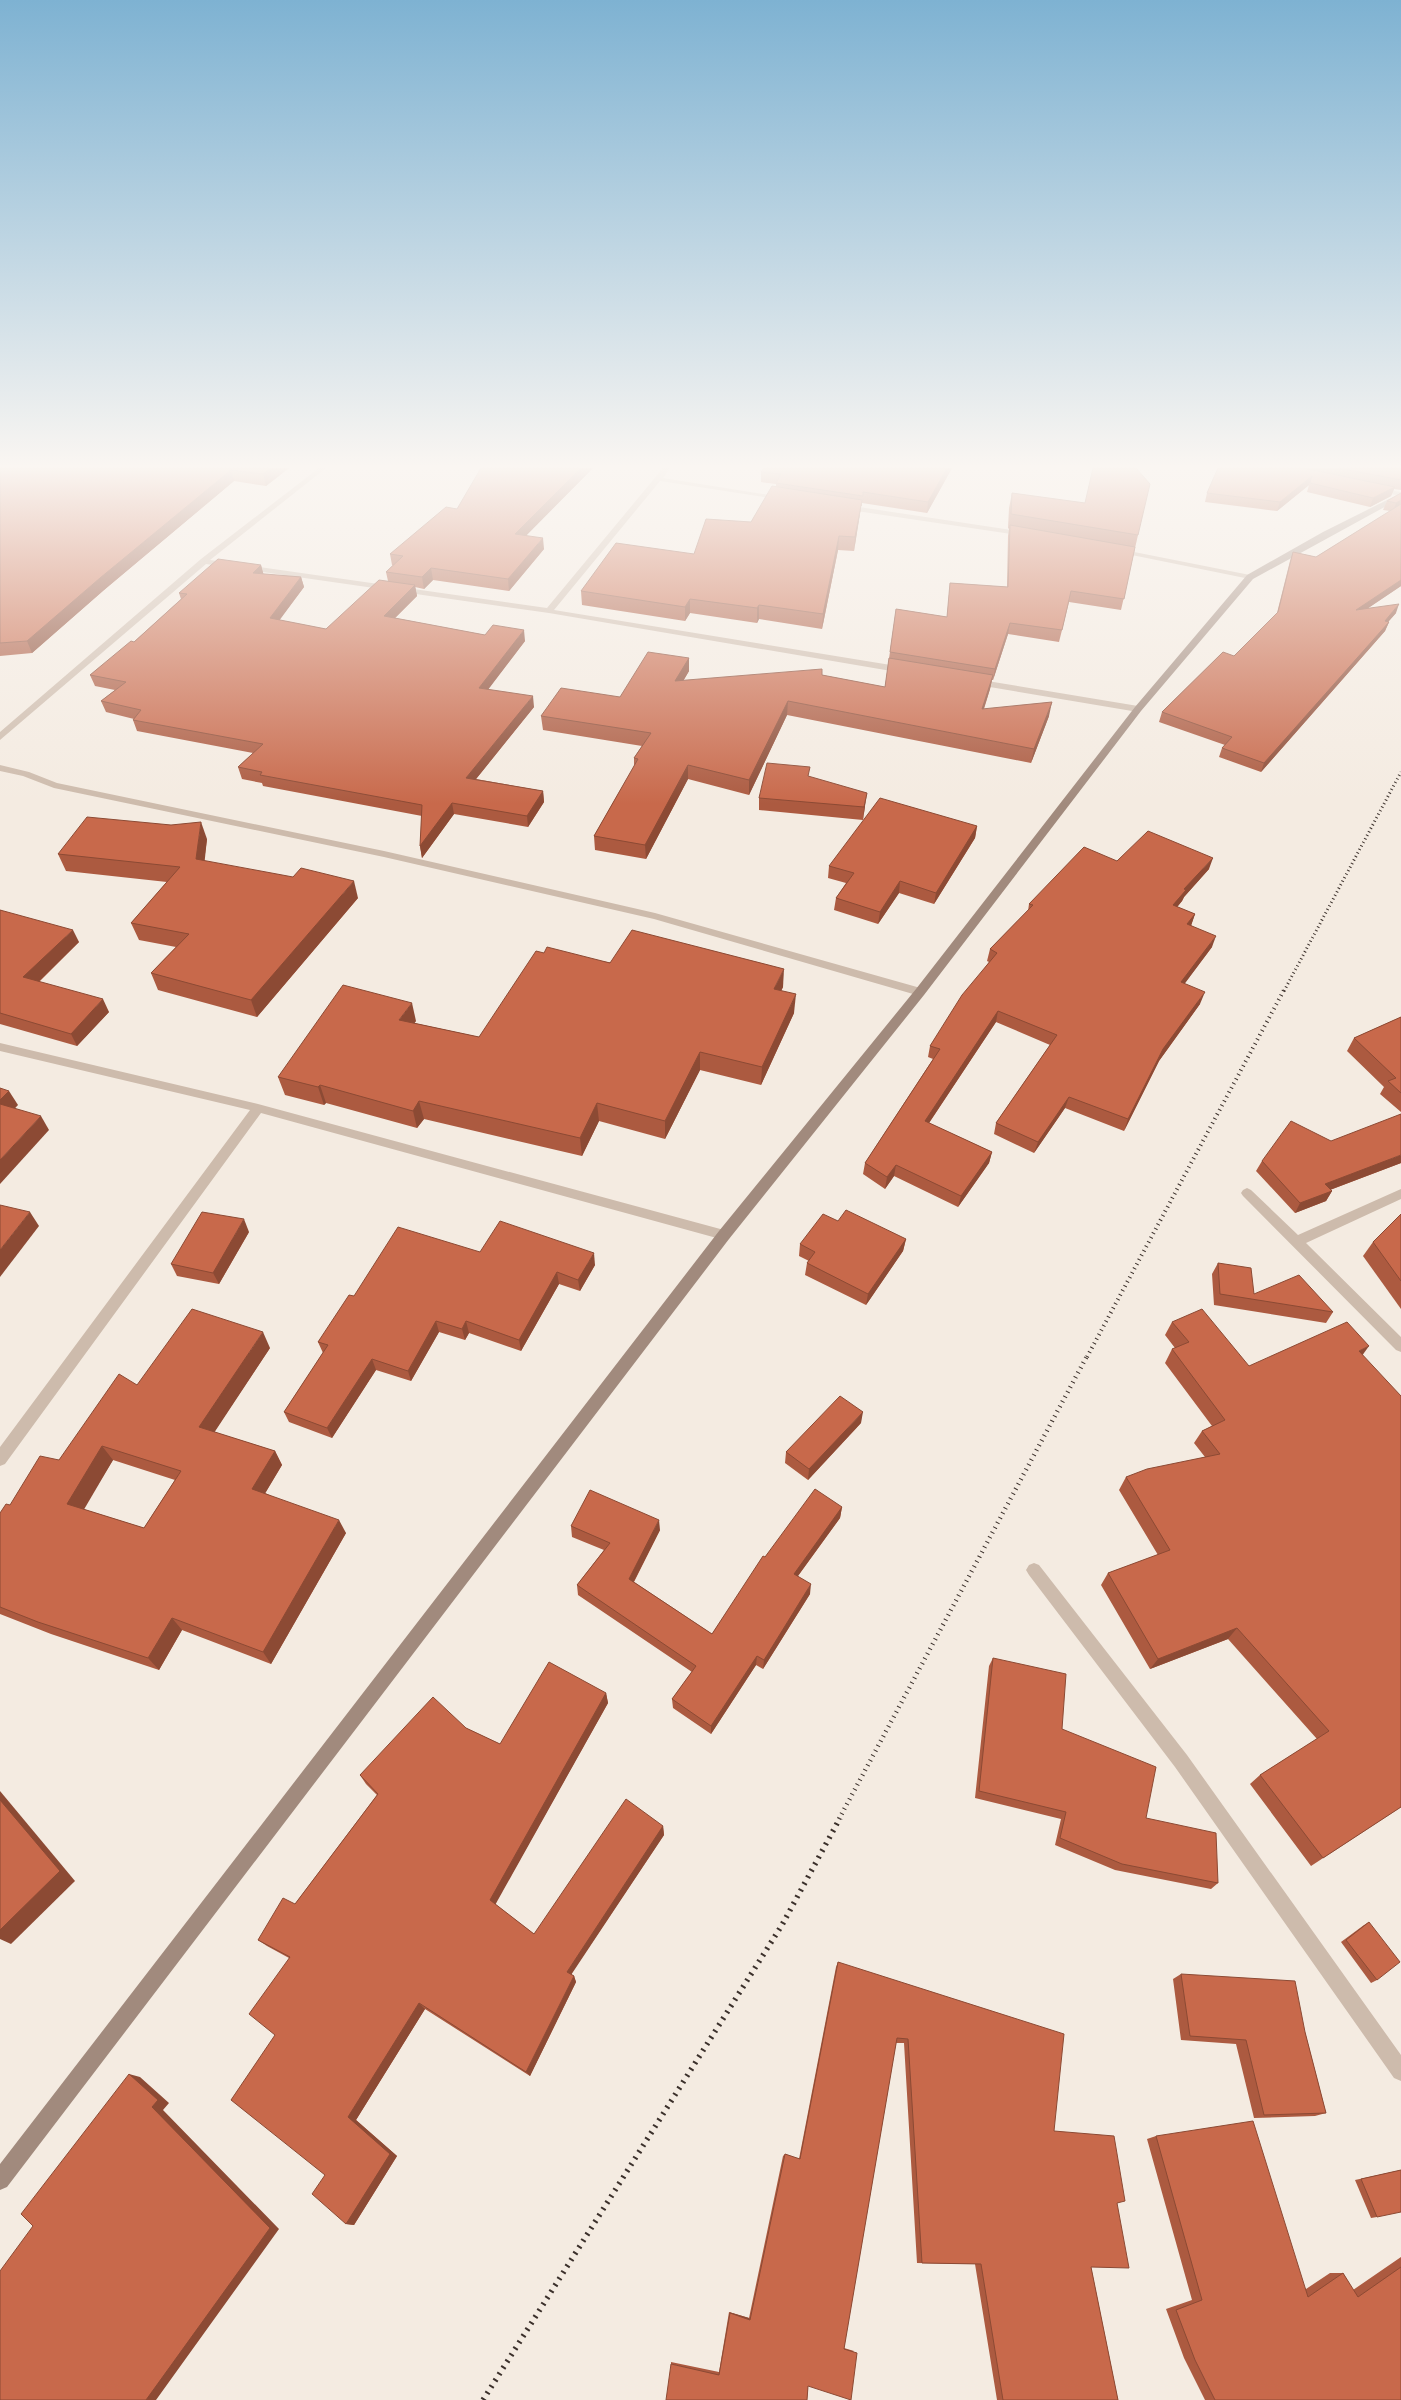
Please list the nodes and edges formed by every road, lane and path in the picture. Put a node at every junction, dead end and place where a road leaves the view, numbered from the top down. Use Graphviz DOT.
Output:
graph roads {
  1 [pos="181,580"];
  2 [pos="339,580"];
  3 [pos="575,580"];
  4 [pos="1247,580"];
  5 [pos="549,611"];
  6 [pos="912,672"];
  7 [pos="961,680"];
  8 [pos="1138,709"];
  9 [pos="0,737"];
  10 [pos="0,768"];
  11 [pos="920,992"];
  12 [pos="0,1047"];
  13 [pos="258,1108"];
  14 [pos="1247,1193"];
  15 [pos="1401,1194"];
  16 [pos="724,1235"];
  17 [pos="1298,1241"];
  18 [pos="1401,1346"];
  19 [pos="0,1459"];
  20 [pos="1034,1570"];
  21 [pos="1401,2071"];
  22 [pos="0,2180"];
  1 -- 9 [label="street"];
  2 -- 5 [label="street"];
  3 -- 5 [label="street"];
  4 -- 8 [label="street"];
  5 -- 6 [label="street"];
  7 -- 8 [label="street"];
  8 -- 11 [label="street"];
  10 -- 11 [label="street"];
  11 -- 16 [label="street"];
  12 -- 13 [label="street"];
  13 -- 16 [label="street"];
  13 -- 19 [label="street"];
  14 -- 17 [label="street"];
  15 -- 17 [label="street"];
  16 -- 22 [label="street"];
  17 -- 18 [label="street"];
  20 -- 21 [label="street"];
}
